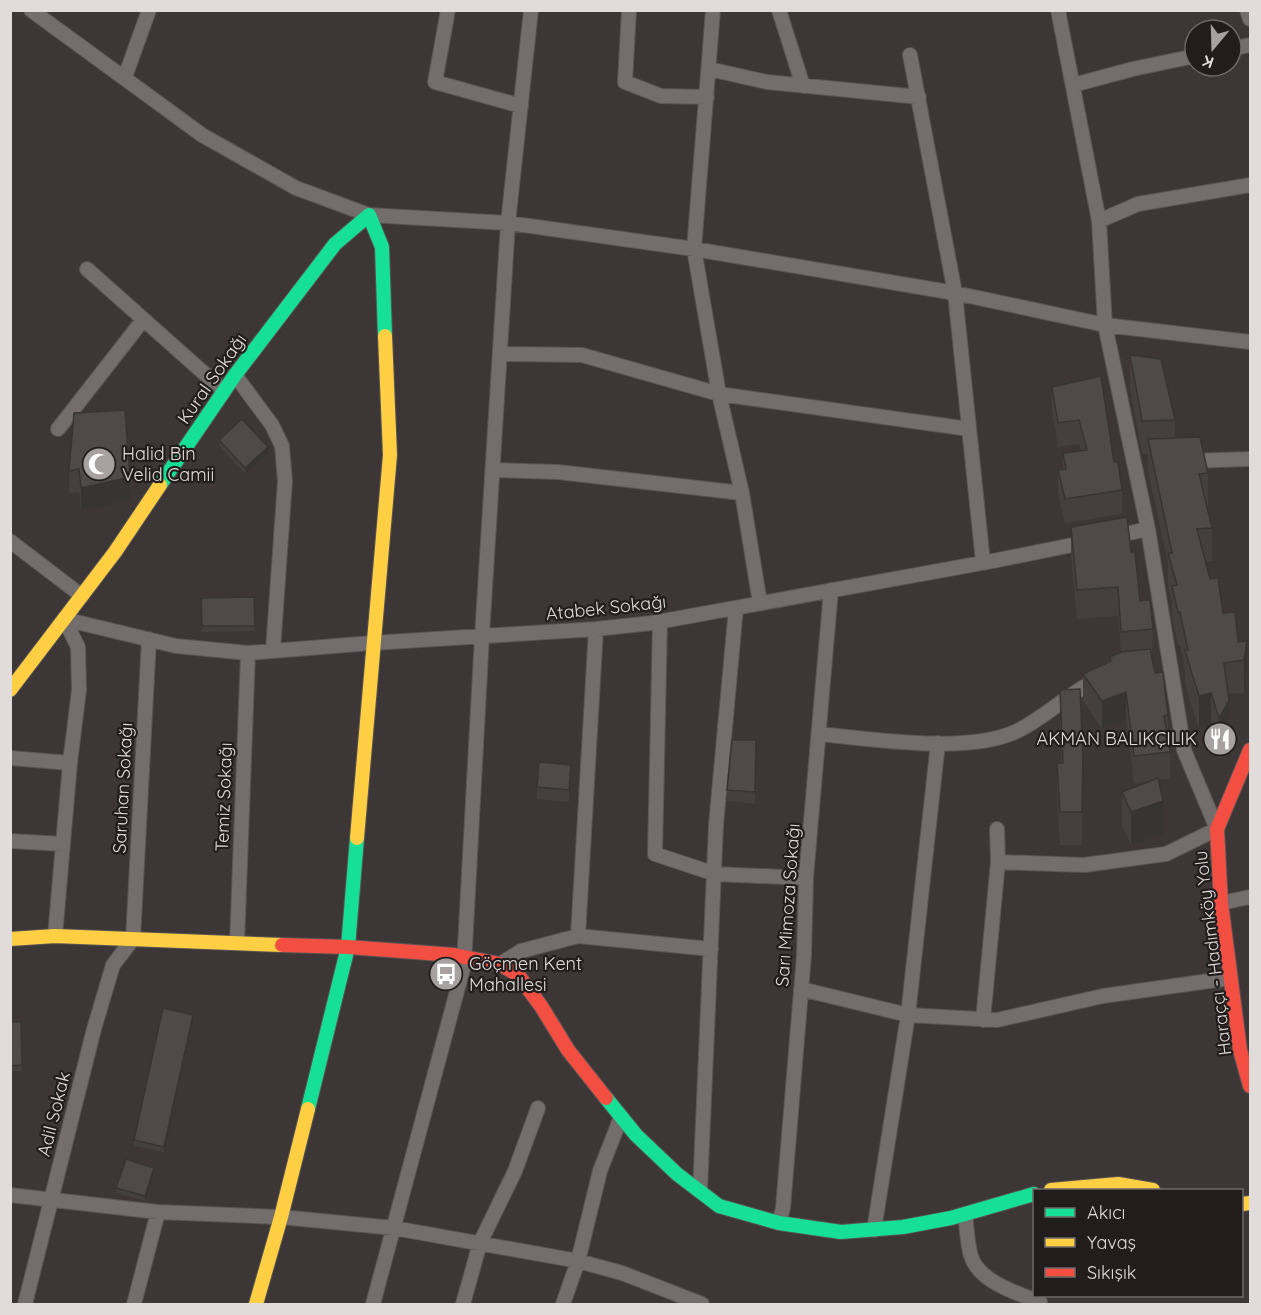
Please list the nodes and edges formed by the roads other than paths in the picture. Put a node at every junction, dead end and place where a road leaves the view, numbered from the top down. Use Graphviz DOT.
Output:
graph roads {
  1 [pos="31,10"];
  2 [pos="149,10"];
  3 [pos="448,10"];
  4 [pos="531,10"];
  5 [pos="629,10"];
  6 [pos="713,10"];
  7 [pos="779,10"];
  8 [pos="1058,10"];
  9 [pos="1247,10"];
  10 [pos="1251,19"];
  11 [pos="910,55"];
  12 [pos="1183,59"];
  13 [pos="710,69"];
  14 [pos="125,77"];
  15 [pos="1073,85"];
  16 [pos="803,86"];
  17 [pos="707,97"];
  18 [pos="919,98"];
  19 [pos="521,106"];
  20 [pos="1251,185"];
  21 [pos="369,215"];
  22 [pos="1099,221"];
  23 [pos="508,223"];
  24 [pos="694,249"];
  25 [pos="87,269"];
  26 [pos="955,294"];
  27 [pos="143,320"];
  28 [pos="1105,325"];
  29 [pos="1251,342"];
  30 [pos="500,354"];
  31 [pos="235,375"];
  32 [pos="224,392"];
  33 [pos="719,394"];
  34 [pos="58,429"];
  35 [pos="969,429"];
  36 [pos="1251,459"];
  37 [pos="1169,462"];
  38 [pos="493,470"];
  39 [pos="742,492"];
  40 [pos="1148,529"];
  41 [pos="10,542"];
  42 [pos="983,562"];
  43 [pos="831,590"];
  44 [pos="82,596"];
  45 [pos="760,603"];
  46 [pos="736,608"];
  47 [pos="64,619"];
  48 [pos="660,622"];
  49 [pos="596,629"];
  50 [pos="482,636"];
  51 [pos="149,639"];
  52 [pos="372,643"];
  53 [pos="273,650"];
  54 [pos="248,653"];
  55 [pos="1111,674"];
  56 [pos="11,688"];
  57 [pos="819,734"];
  58 [pos="938,743"];
  59 [pos="1251,750"];
  60 [pos="10,758"];
  61 [pos="70,763"];
  62 [pos="997,829"];
  63 [pos="1217,829"];
  64 [pos="10,841"];
  65 [pos="63,844"];
  66 [pos="998,862"];
  67 [pos="715,874"];
  68 [pos="806,878"];
  69 [pos="1251,897"];
  70 [pos="1221,903"];
  71 [pos="55,936"];
  72 [pos="578,936"];
  73 [pos="10,939"];
  74 [pos="133,939"];
  75 [pos="237,943"];
  76 [pos="348,947"];
  77 [pos="711,949"];
  78 [pos="464,957"];
  79 [pos="500,964"];
  80 [pos="1230,978"];
  81 [pos="801,989"];
  82 [pos="908,1015"];
  83 [pos="983,1020"];
  84 [pos="1251,1086"];
  85 [pos="538,1108"];
  86 [pos="621,1117"];
  87 [pos="1063,1189"];
  88 [pos="1143,1189"];
  89 [pos="700,1191"];
  90 [pos="10,1195"];
  91 [pos="1033,1195"];
  92 [pos="51,1200"];
  93 [pos="158,1212"];
  94 [pos="964,1214"];
  95 [pos="281,1217"];
  96 [pos="779,1222"];
  97 [pos="394,1228"];
  98 [pos="874,1230"];
  99 [pos="480,1244"];
  100 [pos="578,1262"];
  101 [pos="1040,1302"];
  102 [pos="699,1304"];
  103 [pos="25,1305"];
  104 [pos="134,1305"];
  105 [pos="256,1305"];
  106 [pos="373,1305"];
  107 [pos="463,1305"];
  108 [pos="563,1305"];
  1 -- 14 [label="street"];
  2 -- 14 [label="street"];
  3 -- 19 [label="street"];
  4 -- 19 [label="street"];
  5 -- 17 [label="street"];
  6 -- 13 [label="street"];
  7 -- 16 [label="street"];
  8 -- 15 [label="street"];
  9 -- 10 [label="street"];
  11 -- 18 [label="street"];
  12 -- 15 [label="street"];
  13 -- 16 [label="street"];
  13 -- 17 [label="street"];
  14 -- 21 [label="street"];
  15 -- 22 [label="street"];
  16 -- 18 [label="street"];
  17 -- 24 [label="street"];
  18 -- 26 [label="street"];
  19 -- 23 [label="street"];
  20 -- 22 [label="street"];
  21 -- 23 [label="street"];
  21 -- 31 [label="street, Kural Sokağı"];
  21 -- 52 [label="street"];
  22 -- 28 [label="street"];
  23 -- 24 [label="street"];
  23 -- 30 [label="street"];
  24 -- 26 [label="street"];
  24 -- 33 [label="street"];
  25 -- 27 [label="street"];
  26 -- 28 [label="street"];
  26 -- 35 [label="street"];
  27 -- 32 [label="street"];
  27 -- 34 [label="street"];
  28 -- 29 [label="street"];
  28 -- 40 [label="street"];
  30 -- 33 [label="street"];
  30 -- 38 [label="street"];
  31 -- 32 [label="street, Kural Sokağı"];
  31 -- 53 [label="street"];
  32 -- 44 [label="street, Kural Sokağı"];
  33 -- 35 [label="street"];
  33 -- 39 [label="street"];
  35 -- 42 [label="street"];
  36 -- 37 [label="street"];
  38 -- 39 [label="street"];
  38 -- 50 [label="street"];
  39 -- 45 [label="street"];
  40 -- 42 [label="street, Atabek Sokağı"];
  40 -- 63 [label="street"];
  41 -- 44 [label="street"];
  42 -- 43 [label="street, Atabek Sokağı"];
  43 -- 45 [label="street, Atabek Sokağı"];
  43 -- 57 [label="street, Sarı Mimoza Sokağı"];
  44 -- 47 [label="street, Kural Sokağı"];
  45 -- 46 [label="street, Atabek Sokağı"];
  46 -- 48 [label="street, Atabek Sokağı"];
  46 -- 67 [label="street"];
  47 -- 51 [label="street, Atabek Sokağı"];
  47 -- 56 [label="street, Kural Sokağı"];
  47 -- 61 [label="street"];
  48 -- 49 [label="street, Atabek Sokağı"];
  48 -- 67 [label="street"];
  49 -- 50 [label="street, Atabek Sokağı"];
  49 -- 72 [label="street"];
  50 -- 52 [label="street, Atabek Sokağı"];
  50 -- 78 [label="street"];
  51 -- 54 [label="street, Atabek Sokağı"];
  51 -- 74 [label="street, Saruhan Sokağı"];
  52 -- 53 [label="street, Atabek Sokağı"];
  52 -- 76 [label="street"];
  53 -- 54 [label="street, Atabek Sokağı"];
  54 -- 75 [label="street, Temiz Sokağı"];
  55 -- 58 [label="street"];
  57 -- 58 [label="street"];
  57 -- 68 [label="street, Sarı Mimoza Sokağı"];
  58 -- 82 [label="street"];
  59 -- 63 [label="street, Haraççı - Hadımköy Yolu"];
  60 -- 61 [label="street"];
  61 -- 65 [label="street"];
  62 -- 66 [label="street"];
  63 -- 66 [label="street"];
  63 -- 70 [label="street, Haraççı - Hadımköy Yolu"];
  64 -- 65 [label="street"];
  65 -- 71 [label="street"];
  66 -- 83 [label="street"];
  67 -- 68 [label="street"];
  67 -- 77 [label="street"];
  68 -- 81 [label="street, Sarı Mimoza Sokağı"];
  69 -- 70 [label="street"];
  70 -- 80 [label="street, Haraççı - Hadımköy Yolu"];
  71 -- 73 [label="street"];
  71 -- 74 [label="street"];
  72 -- 77 [label="street"];
  72 -- 79 [label="street"];
  74 -- 75 [label="street"];
  74 -- 92 [label="street, Adil Sokak"];
  75 -- 76 [label="street"];
  76 -- 78 [label="street"];
  76 -- 95 [label="street"];
  77 -- 89 [label="street"];
  78 -- 79 [label="street"];
  78 -- 97 [label="street"];
  79 -- 86 [label="street"];
  80 -- 83 [label="street"];
  80 -- 84 [label="street, Haraççı - Hadımköy Yolu"];
  81 -- 82 [label="street"];
  81 -- 96 [label="street, Sarı Mimoza Sokağı"];
  82 -- 83 [label="street"];
  82 -- 98 [label="street"];
  85 -- 99 [label="street"];
  86 -- 89 [label="street"];
  86 -- 100 [label="street"];
  87 -- 88 [label="street"];
  89 -- 96 [label="street"];
  90 -- 92 [label="street"];
  91 -- 94 [label="street"];
  92 -- 93 [label="street"];
  92 -- 103 [label="street, Adil Sokak"];
  93 -- 95 [label="street"];
  93 -- 104 [label="street"];
  94 -- 98 [label="street"];
  94 -- 101 [label="street"];
  95 -- 97 [label="street"];
  95 -- 105 [label="street"];
  96 -- 98 [label="street"];
  97 -- 99 [label="street"];
  97 -- 106 [label="street"];
  99 -- 100 [label="street"];
  99 -- 107 [label="street"];
  100 -- 102 [label="street"];
  100 -- 108 [label="street"];
}
